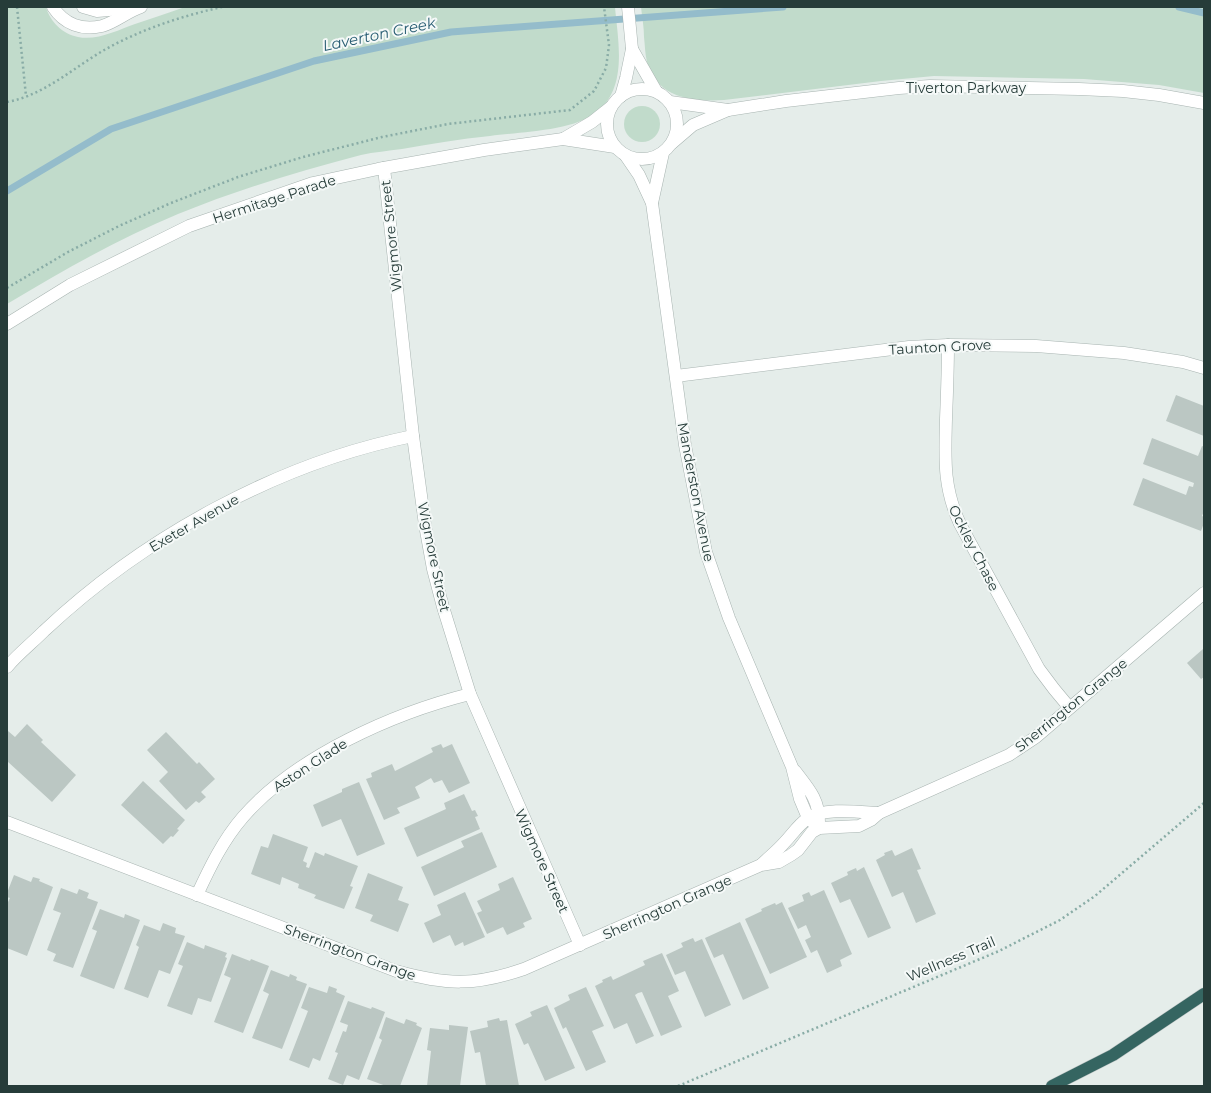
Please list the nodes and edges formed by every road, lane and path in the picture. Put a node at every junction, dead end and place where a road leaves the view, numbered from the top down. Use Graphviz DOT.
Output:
graph roads {
  1 [pos="17,7"];
  2 [pos="82,7"];
  3 [pos="222,7"];
  4 [pos="604,7"];
  5 [pos="628,7"];
  6 [pos="140,8"];
  7 [pos="56,11"];
  8 [pos="609,45"];
  9 [pos="632,49"];
  10 [pos="656,91"];
  11 [pos="26,96"];
  12 [pos="621,96"];
  13 [pos="7,102"];
  14 [pos="670,102"];
  15 [pos="1204,103"];
  16 [pos="611,107"];
  17 [pos="728,110"];
  18 [pos="563,139"];
  19 [pos="672,143"];
  20 [pos="615,147"];
  21 [pos="663,153"];
  22 [pos="626,156"];
  23 [pos="384,168"];
  24 [pos="652,203"];
  25 [pos="7,324"];
  26 [pos="948,344"];
  27 [pos="1204,368"];
  28 [pos="676,376"];
  29 [pos="413,436"];
  30 [pos="1204,593"];
  31 [pos="7,667"];
  32 [pos="470,694"];
  33 [pos="1069,707"];
  34 [pos="1204,803"];
  35 [pos="880,813"];
  36 [pos="814,815"];
  37 [pos="7,822"];
  38 [pos="819,828"];
  39 [pos="761,865"];
  40 [pos="197,895"];
  41 [pos="580,945"];
  42 [pos="1204,994"];
  43 [pos="678,1086"];
  44 [pos="1052,1086"];
  1 -- 11 [label="path"];
  2 -- 6 [label="street"];
  3 -- 11 [label="path"];
  4 -- 8 [label="path"];
  5 -- 9 [label="street"];
  6 -- 7 [label="street"];
  9 -- 10 [label="street"];
  9 -- 12 [label="street"];
  10 -- 12 [label="street"];
  10 -- 14 [label="street"];
  11 -- 13 [label="path"];
  12 -- 16 [label="street"];
  14 -- 17 [label="street, Tiverton Parkway"];
  14 -- 19 [label="street"];
  15 -- 17 [label="street, Tiverton Parkway"];
  16 -- 18 [label="street, Hermitage Parade"];
  16 -- 20 [label="street"];
  17 -- 19 [label="street, Tiverton Parkway"];
  18 -- 20 [label="street, Hermitage Parade"];
  18 -- 23 [label="street, Hermitage Parade"];
  19 -- 21 [label="street"];
  20 -- 22 [label="street"];
  21 -- 22 [label="street"];
  21 -- 24 [label="street, Manderston Avenue"];
  22 -- 24 [label="street, Manderston Avenue"];
  23 -- 25 [label="street, Hermitage Parade"];
  23 -- 29 [label="street, Wigmore Street"];
  24 -- 28 [label="street, Manderston Avenue"];
  26 -- 27 [label="street, Taunton Grove"];
  26 -- 28 [label="street, Taunton Grove"];
  26 -- 33 [label="street, Ockley Chase"];
  28 -- 36 [label="street, Manderston Avenue"];
  29 -- 31 [label="street, Exeter Avenue"];
  29 -- 32 [label="street, Wigmore Street"];
  30 -- 33 [label="street, Sherrington Grange"];
  32 -- 40 [label="street, Aston Glade"];
  32 -- 41 [label="street, Wigmore Street"];
  33 -- 35 [label="street, Sherrington Grange"];
  34 -- 43 [label="path, Wellness Trail"];
  35 -- 36 [label="street, Sherrington Grange"];
  35 -- 38 [label="street, Sherrington Grange"];
  36 -- 38 [label="street, Manderston Avenue"];
  36 -- 39 [label="street, Sherrington Grange"];
  37 -- 40 [label="street, Sherrington Grange"];
  38 -- 39 [label="street, Sherrington Grange"];
  39 -- 41 [label="street, Sherrington Grange"];
  40 -- 41 [label="street, Sherrington Grange"];
  42 -- 44 [label="highway"];
}
